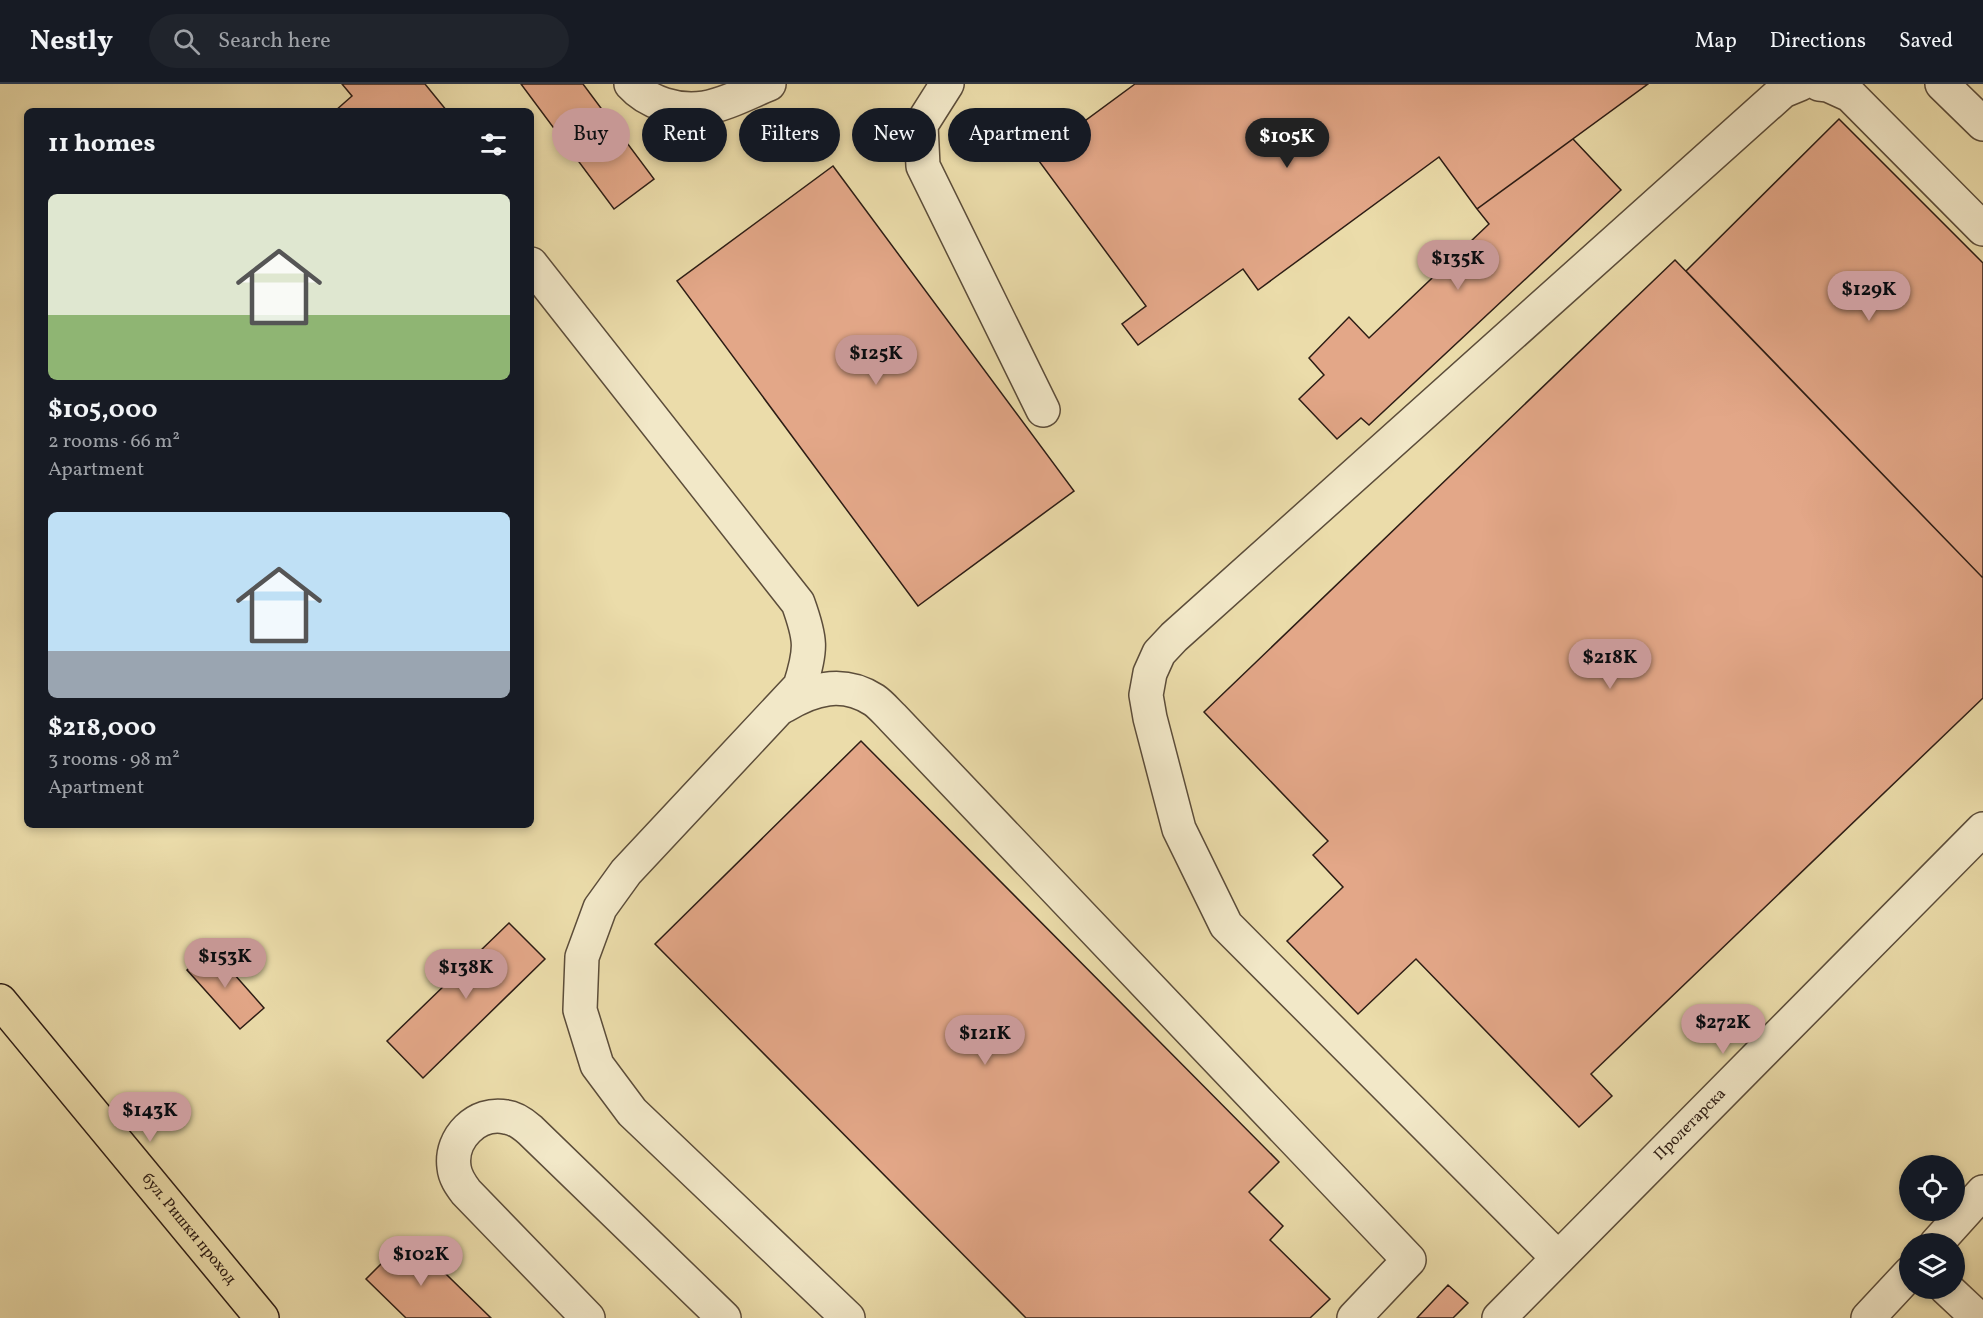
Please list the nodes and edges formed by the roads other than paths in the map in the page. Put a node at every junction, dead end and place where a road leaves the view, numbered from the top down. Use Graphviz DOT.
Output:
graph roads {
  1 [pos="631,84"];
  2 [pos="769,84"];
  3 [pos="947,84"];
  4 [pos="1800,84"];
  5 [pos="1820,84"];
  6 [pos="1828,84"];
  7 [pos="1942,84"];
  8 [pos="1983,124"];
  9 [pos="1983,229"];
  10 [pos="534,268"];
  11 [pos="1043,410"];
  12 [pos="782,707"];
  13 [pos="1983,829"];
  14 [pos="0,1001"];
  15 [pos="1983,1192"];
  16 [pos="1946,1233"];
  17 [pos="1558,1258"];
  18 [pos="1899,1285"];
  19 [pos="1958,1299"];
  20 [pos="262,1318"];
  21 [pos="588,1318"];
  22 [pos="724,1318"];
  23 [pos="848,1318"];
  24 [pos="1354,1318"];
  25 [pos="1499,1318"];
  26 [pos="1868,1318"];
  27 [pos="1978,1318"];
  1 -- 2 [label="street"];
  3 -- 11 [label="street"];
  4 -- 17 [label="street"];
  5 -- 6 [label="street"];
  6 -- 9 [label="street"];
  7 -- 8 [label="street"];
  10 -- 12 [label="street"];
  12 -- 23 [label="street"];
  12 -- 24 [label="street"];
  13 -- 17 [label="street, Пролетарска"];
  14 -- 20 [label="main road, бул. Ришки проход"];
  15 -- 16 [label="street"];
  17 -- 25 [label="street, Пролетарска"];
  18 -- 26 [label="street"];
  19 -- 27 [label="street"];
  21 -- 22 [label="street"];
}
